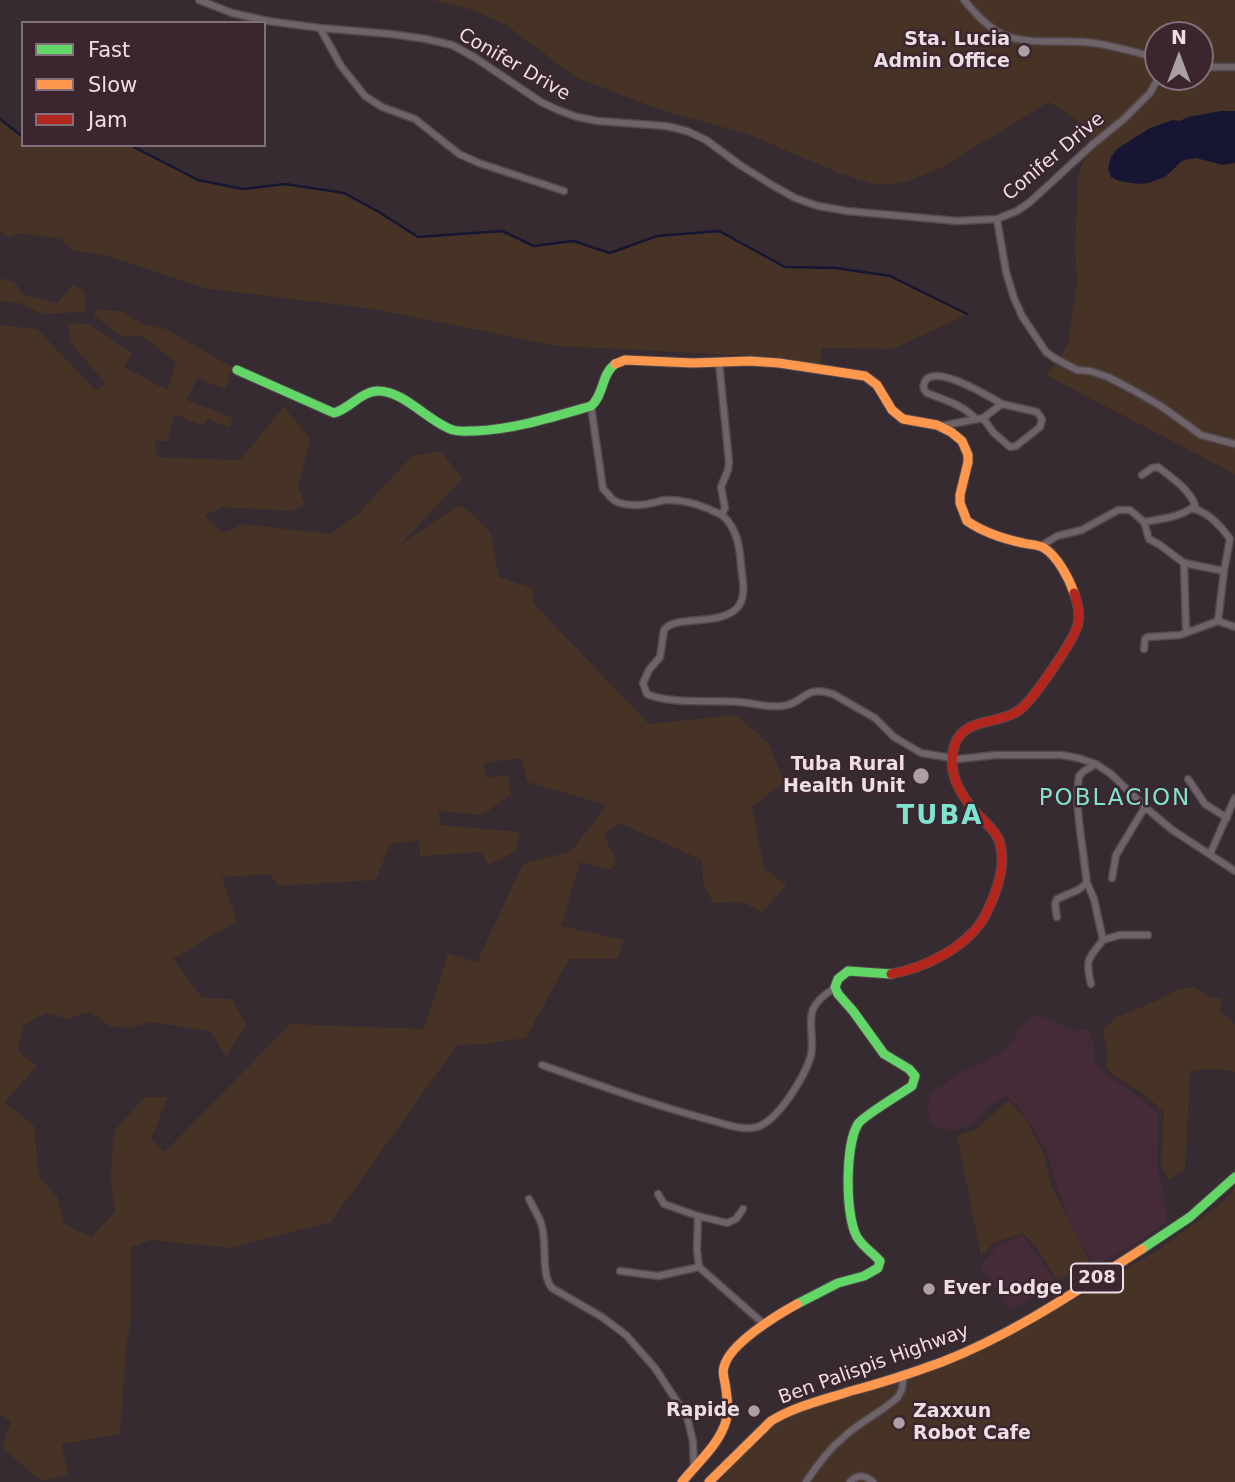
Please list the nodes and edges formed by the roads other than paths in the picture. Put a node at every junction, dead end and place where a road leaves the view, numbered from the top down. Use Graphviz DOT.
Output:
graph roads {
  1 [pos="199,0"];
  2 [pos="964,0"];
  3 [pos="320,28"];
  4 [pos="1144,54"];
  5 [pos="1214,66"];
  6 [pos="1235,67"];
  7 [pos="1151,91"];
  8 [pos="564,191"];
  9 [pos="997,219"];
  10 [pos="719,362"];
  11 [pos="237,370"];
  12 [pos="1002,404"];
  13 [pos="591,406"];
  14 [pos="980,418"];
  15 [pos="940,426"];
  16 [pos="1235,444"];
  17 [pos="1142,475"];
  18 [pos="1193,509"];
  19 [pos="722,514"];
  20 [pos="1144,522"];
  21 [pos="1040,547"];
  22 [pos="1184,563"];
  23 [pos="1224,570"];
  24 [pos="1218,621"];
  25 [pos="1235,627"];
  26 [pos="1191,631"];
  27 [pos="1144,649"];
  28 [pos="952,758"];
  29 [pos="1096,764"];
  30 [pos="1188,779"];
  31 [pos="1235,798"];
  32 [pos="1145,807"];
  33 [pos="1227,818"];
  34 [pos="1210,855"];
  35 [pos="1235,871"];
  36 [pos="1112,878"];
  37 [pos="1087,883"];
  38 [pos="1057,917"];
  39 [pos="1148,935"];
  40 [pos="1102,940"];
  41 [pos="1091,984"];
  42 [pos="835,988"];
  43 [pos="542,1065"];
  44 [pos="1235,1177"];
  45 [pos="658,1194"];
  46 [pos="529,1199"];
  47 [pos="743,1209"];
  48 [pos="698,1216"];
  49 [pos="699,1267"];
  50 [pos="620,1271"];
  51 [pos="765,1325"];
  52 [pos="904,1374"];
  53 [pos="694,1467"];
  54 [pos="682,1482"];
  55 [pos="709,1482"];
  56 [pos="806,1482"];
  57 [pos="850,1482"];
  58 [pos="873,1482"];
  1 -- 3 [label="street, Conifer Drive"];
  2 -- 4 [label="street"];
  3 -- 8 [label="street"];
  3 -- 9 [label="street, Conifer Drive"];
  5 -- 6 [label="street"];
  7 -- 9 [label="street, Conifer Drive"];
  9 -- 16 [label="street"];
  10 -- 13 [label="street"];
  10 -- 15 [label="street"];
  10 -- 19 [label="street"];
  11 -- 13 [label="street"];
  12 -- 14 [label="street"];
  12 -- 14 [label="street"];
  12 -- 14 [label="street"];
  13 -- 19 [label="street"];
  14 -- 15 [label="street"];
  15 -- 21 [label="street"];
  17 -- 18 [label="street"];
  18 -- 20 [label="street"];
  18 -- 23 [label="street"];
  19 -- 28 [label="street"];
  20 -- 21 [label="street"];
  20 -- 22 [label="street"];
  21 -- 28 [label="street"];
  22 -- 23 [label="street"];
  22 -- 26 [label="street"];
  23 -- 24 [label="street"];
  24 -- 25 [label="street"];
  24 -- 26 [label="street"];
  26 -- 27 [label="street"];
  28 -- 29 [label="street"];
  28 -- 42 [label="street"];
  29 -- 32 [label="street"];
  29 -- 37 [label="street"];
  30 -- 33 [label="street"];
  31 -- 33 [label="street"];
  32 -- 34 [label="street"];
  32 -- 36 [label="street"];
  33 -- 34 [label="street"];
  34 -- 35 [label="street"];
  37 -- 38 [label="street"];
  37 -- 40 [label="street"];
  39 -- 40 [label="street"];
  40 -- 41 [label="street"];
  42 -- 43 [label="street"];
  42 -- 51 [label="street"];
  44 -- 52 [label="street, Ben Palispis Highway / 208"];
  45 -- 48 [label="street"];
  46 -- 53 [label="street"];
  47 -- 48 [label="street"];
  48 -- 49 [label="street"];
  49 -- 50 [label="street"];
  49 -- 51 [label="street"];
  51 -- 53 [label="street"];
  52 -- 55 [label="street, Ben Palispis Highway / 208"];
  52 -- 56 [label="street"];
  53 -- 54 [label="street"];
  57 -- 58 [label="street"];
}
